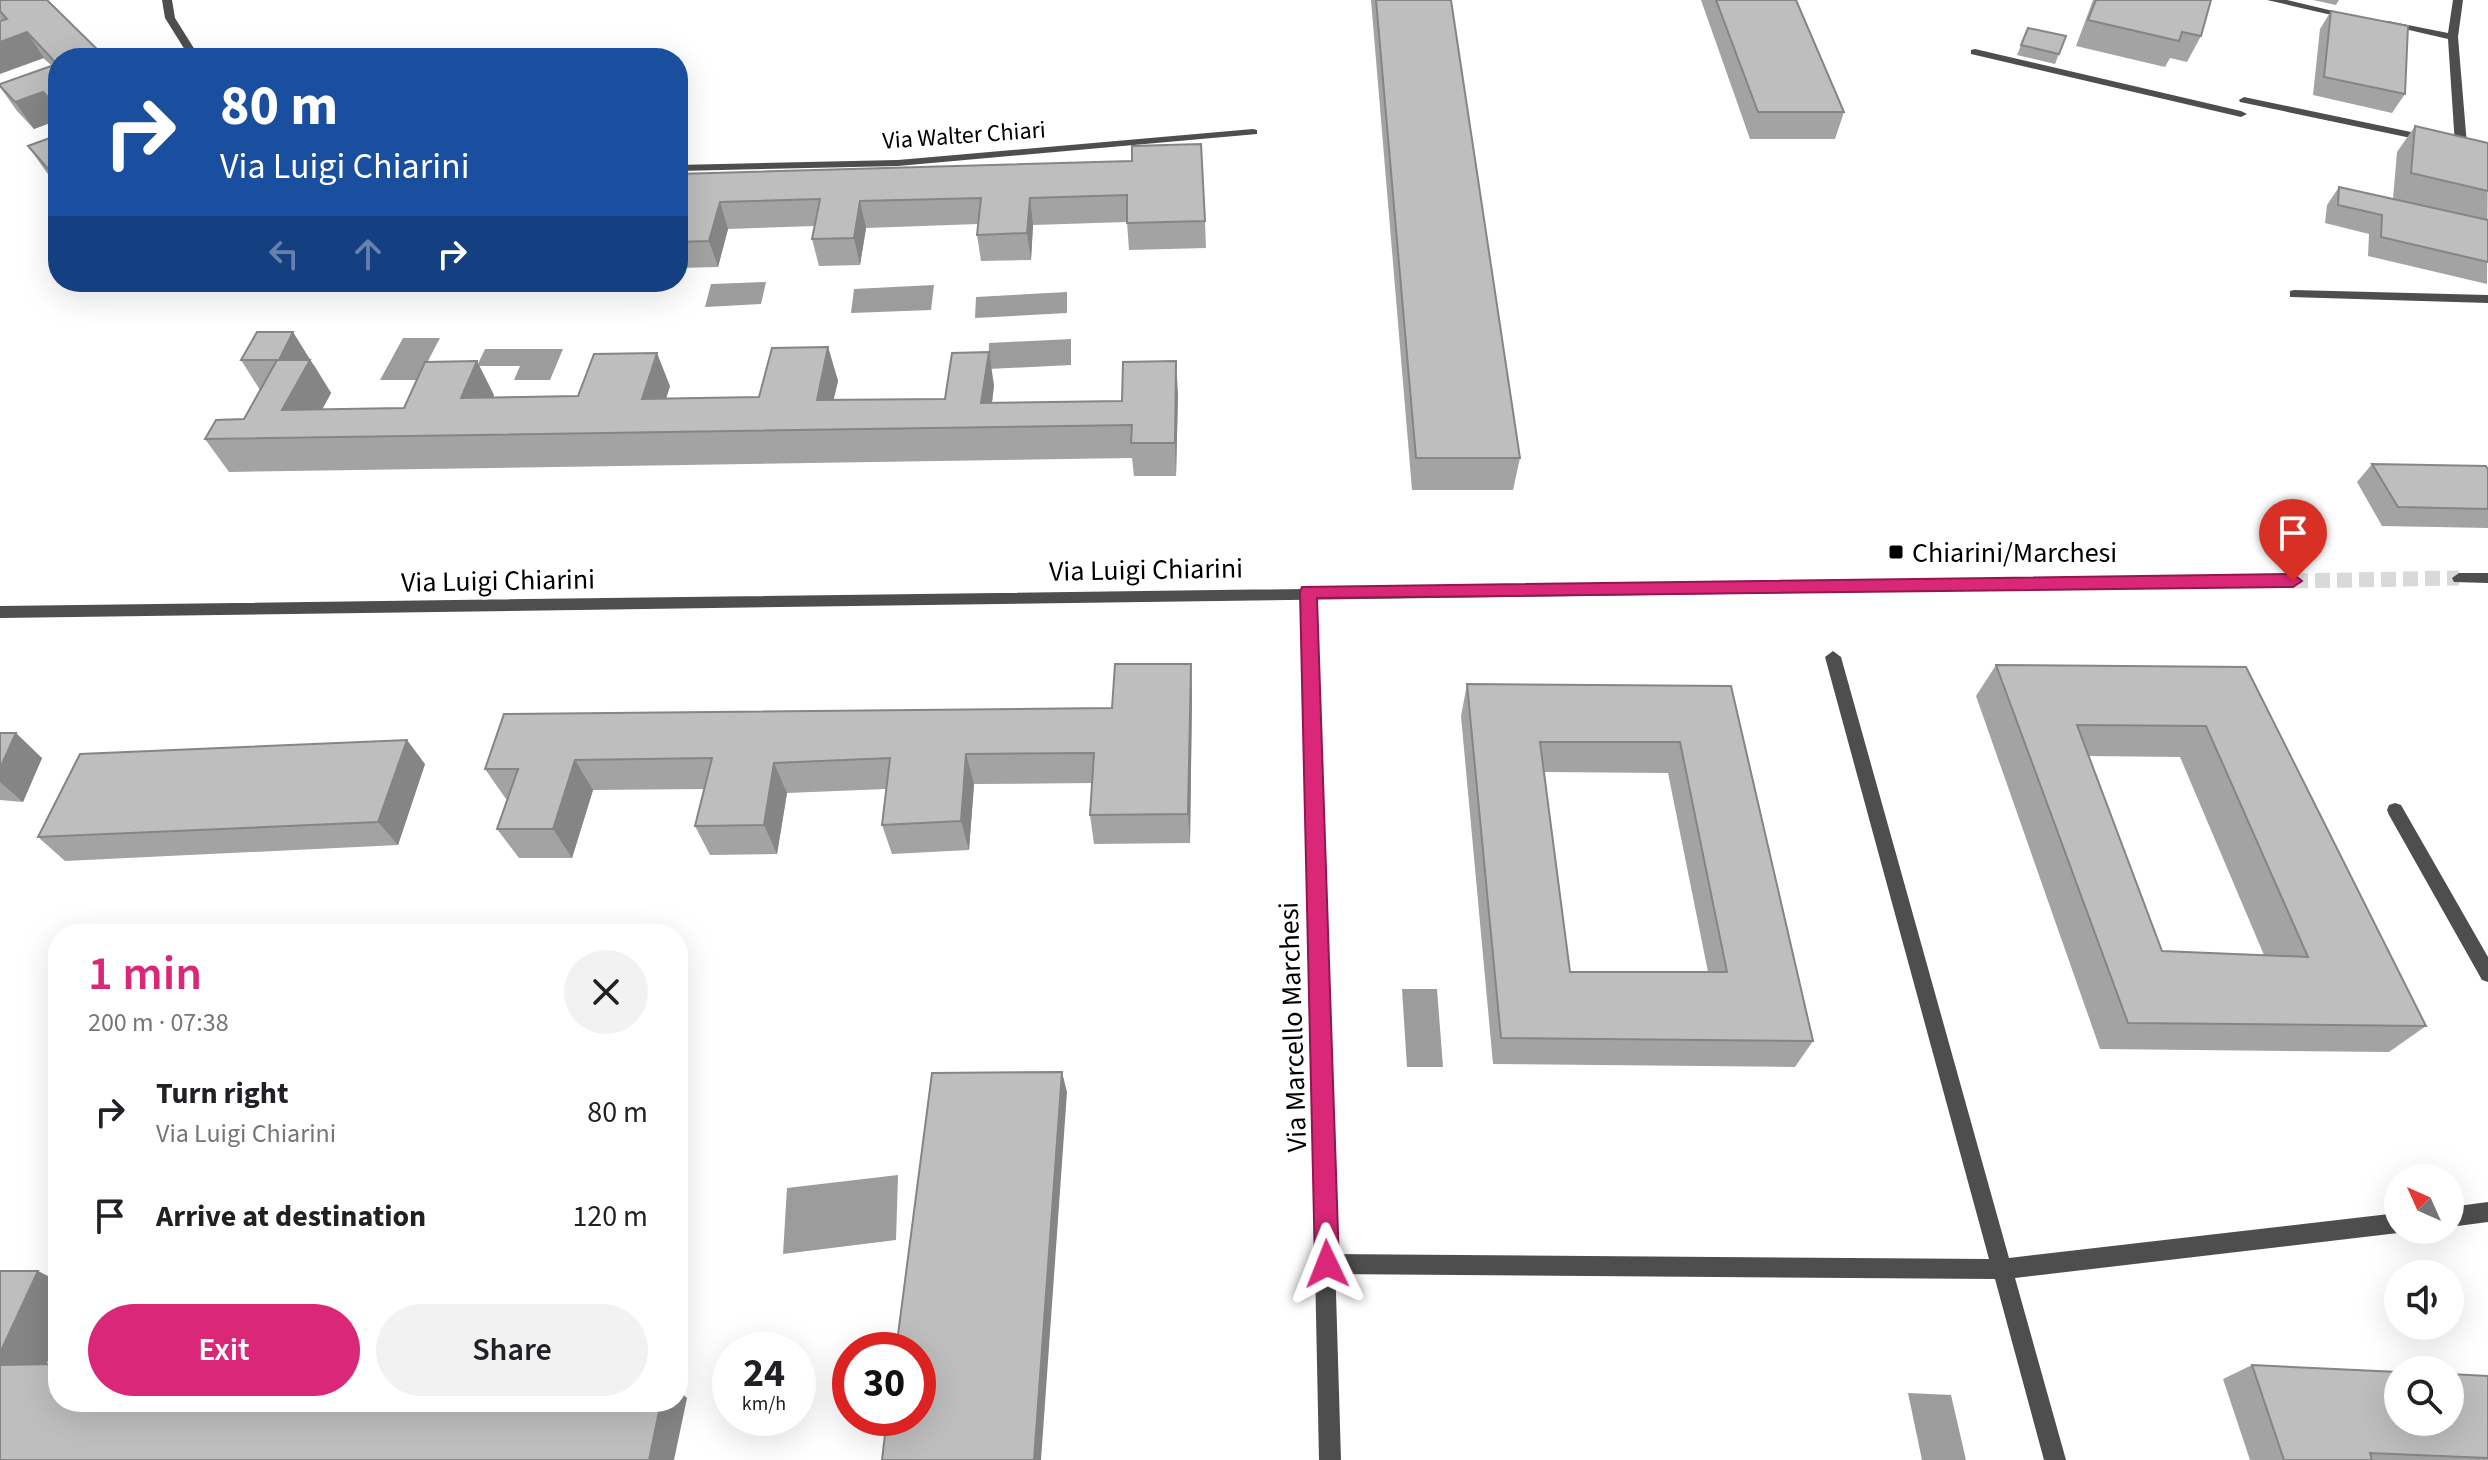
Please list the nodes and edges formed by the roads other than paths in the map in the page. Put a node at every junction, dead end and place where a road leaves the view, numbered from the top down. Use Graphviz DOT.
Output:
graph roads {
  1 [pos="167,0"];
  2 [pos="2272,0"];
  3 [pos="2458,0"];
  4 [pos="2362,18"];
  5 [pos="2377,22"];
  6 [pos="2453,37"];
  7 [pos="189,48"];
  8 [pos="1975,52"];
  9 [pos="2244,100"];
  10 [pos="2241,114"];
  11 [pos="1253,132"];
  12 [pos="2461,145"];
  13 [pos="2474,148"];
  14 [pos="688,168"];
  15 [pos="2294,294"];
  16 [pos="2488,299"];
  17 [pos="2459,578"];
  18 [pos="2488,578"];
  19 [pos="2293,581"];
  20 [pos="1308,592"];
  21 [pos="0,612"];
  22 [pos="1833,657"];
  23 [pos="2395,810"];
  24 [pos="2488,974"];
  25 [pos="2488,1212"];
  26 [pos="2464,1215"];
  27 [pos="2384,1225"];
  28 [pos="1327,1264"];
  29 [pos="2002,1269"];
  30 [pos="1330,1460"];
  31 [pos="2055,1460"];
  1 -- 7 [label="street"];
  2 -- 4 [label="street"];
  3 -- 6 [label="street"];
  5 -- 6 [label="street"];
  6 -- 12 [label="street"];
  8 -- 10 [label="street"];
  9 -- 12 [label="street"];
  11 -- 14 [label="street, Via Walter Chiari"];
  12 -- 13 [label="street"];
  15 -- 16 [label="street"];
  17 -- 18 [label="street"];
  19 -- 20 [label="street, Via Luigi Chiarini"];
  20 -- 21 [label="street, Via Luigi Chiarini"];
  20 -- 28 [label="street, Via Marcello Marchesi"];
  22 -- 29 [label="street"];
  23 -- 24 [label="street"];
  25 -- 26 [label="street"];
  27 -- 29 [label="street"];
  28 -- 29 [label="street"];
  28 -- 30 [label="street, Via Marcello Marchesi"];
  29 -- 31 [label="street"];
}
